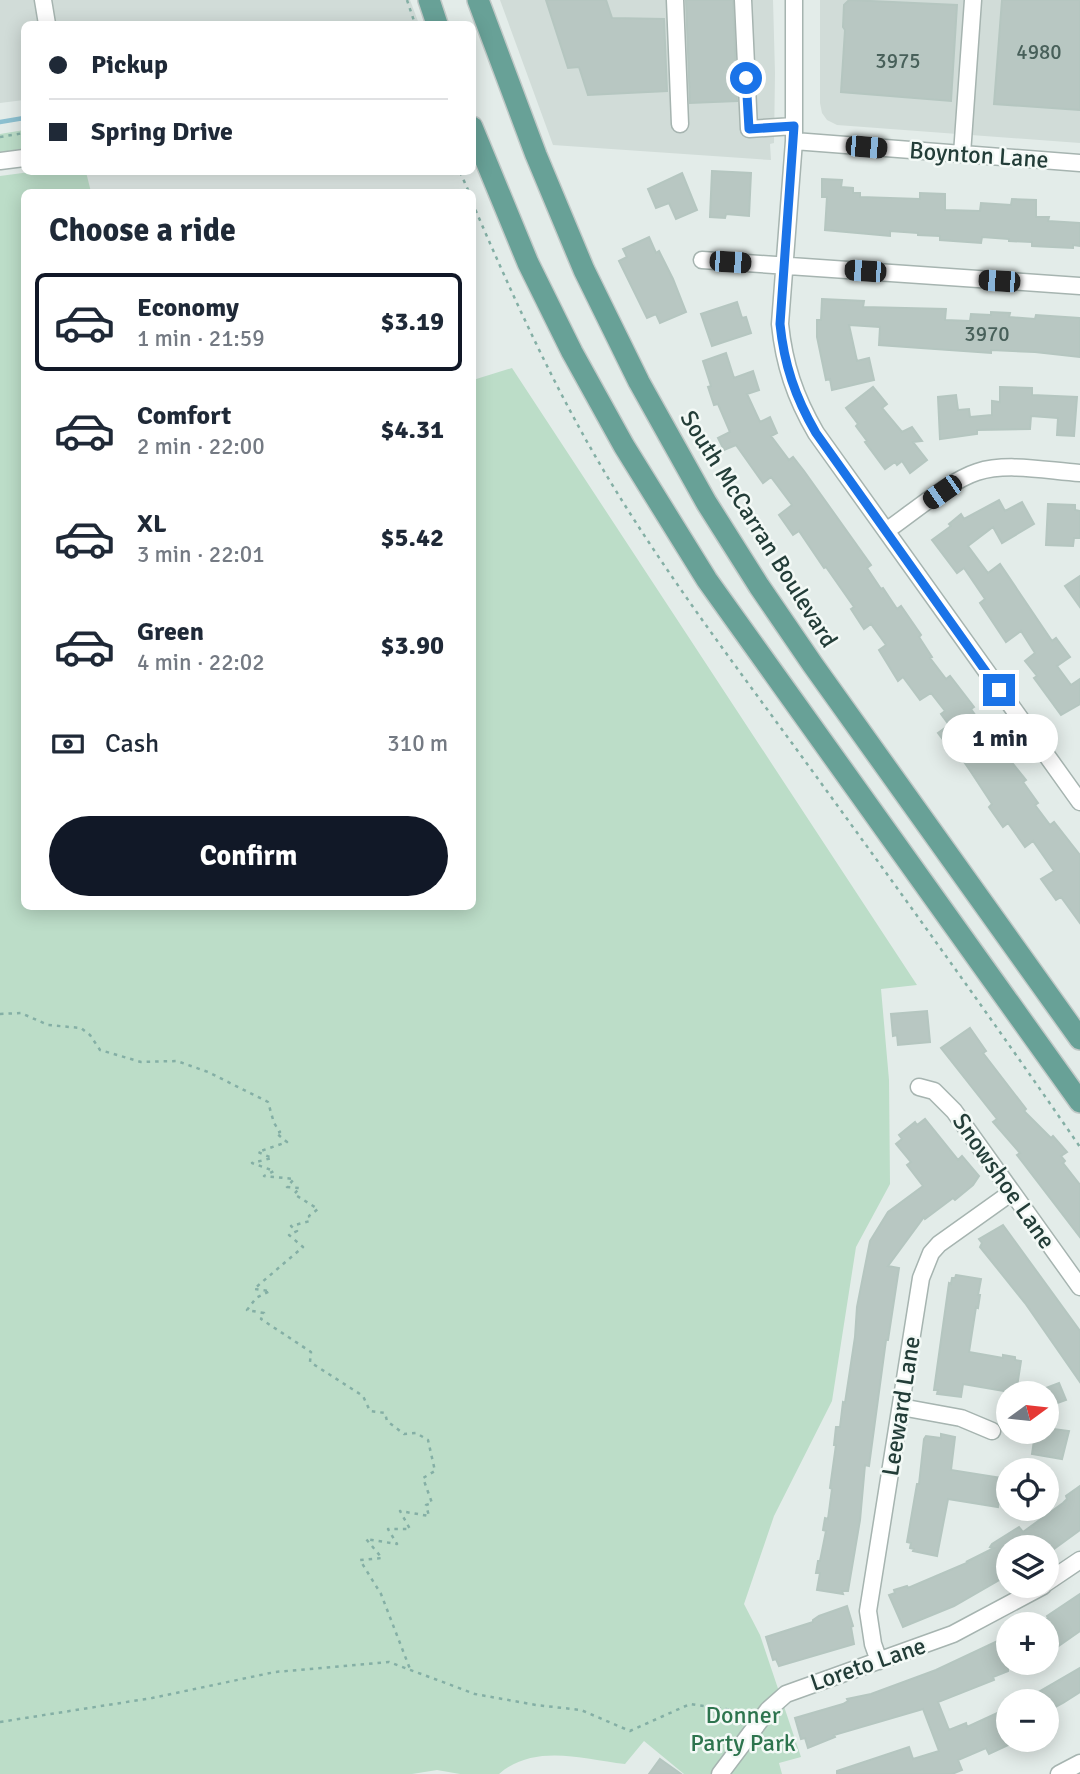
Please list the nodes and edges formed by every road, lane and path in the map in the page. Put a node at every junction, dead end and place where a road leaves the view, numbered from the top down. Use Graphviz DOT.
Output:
graph roads {
  1 [pos="43,0"];
  2 [pos="407,0"];
  3 [pos="429,0"];
  4 [pos="478,0"];
  5 [pos="675,0"];
  6 [pos="743,0"];
  7 [pos="794,0"];
  8 [pos="973,0"];
  9 [pos="46,21"];
  10 [pos="414,21"];
  11 [pos="436,21"];
  12 [pos="680,124"];
  13 [pos="794,133"];
  14 [pos="21,134"];
  15 [pos="0,137"];
  16 [pos="476,137"];
  17 [pos="962,154"];
  18 [pos="21,158"];
  19 [pos="0,162"];
  20 [pos="1080,163"];
  21 [pos="702,260"];
  22 [pos="785,266"];
  23 [pos="1080,286"];
  24 [pos="1080,473"];
  25 [pos="886,531"];
  26 [pos="1080,802"];
  27 [pos="0,1014"];
  28 [pos="1080,1039"];
  29 [pos="919,1087"];
  30 [pos="1080,1102"];
  31 [pos="1012,1192"];
  32 [pos="1080,1287"];
  33 [pos="901,1408"];
  34 [pos="992,1431"];
  35 [pos="1080,1560"];
  36 [pos="1059,1574"];
  37 [pos="1020,1598"];
  38 [pos="879,1661"];
  39 [pos="410,1669"];
  40 [pos="0,1722"];
  41 [pos="748,1724"];
  42 [pos="1080,1763"];
  43 [pos="720,1774"];
  44 [pos="1059,1774"];
  1 -- 9 [label="street"];
  2 -- 10 [label="path"];
  3 -- 11 [label="main road"];
  4 -- 28 [label="main road, South McCarran Boulevard"];
  5 -- 12 [label="street"];
  6 -- 13 [label="street, Boynton Lane"];
  7 -- 13 [label="street"];
  8 -- 17 [label="street"];
  13 -- 17 [label="street, Boynton Lane"];
  13 -- 22 [label="street"];
  14 -- 15 [label="path"];
  16 -- 30 [label="main road"];
  17 -- 20 [label="street, Boynton Lane"];
  18 -- 19 [label="street"];
  21 -- 22 [label="street"];
  22 -- 23 [label="street"];
  22 -- 25 [label="street"];
  24 -- 25 [label="street"];
  25 -- 26 [label="street"];
  27 -- 39 [label="path"];
  29 -- 31 [label="street, Snowshoe Lane"];
  31 -- 32 [label="street, Snowshoe Lane"];
  31 -- 33 [label="street, Leeward Lane"];
  33 -- 34 [label="street"];
  33 -- 38 [label="street, Leeward Lane"];
  35 -- 36 [label="street, Loreto Lane"];
  37 -- 38 [label="street, Loreto Lane"];
  38 -- 43 [label="street, Loreto Lane"];
  39 -- 40 [label="path"];
  39 -- 41 [label="path"];
  42 -- 44 [label="street"];
}
